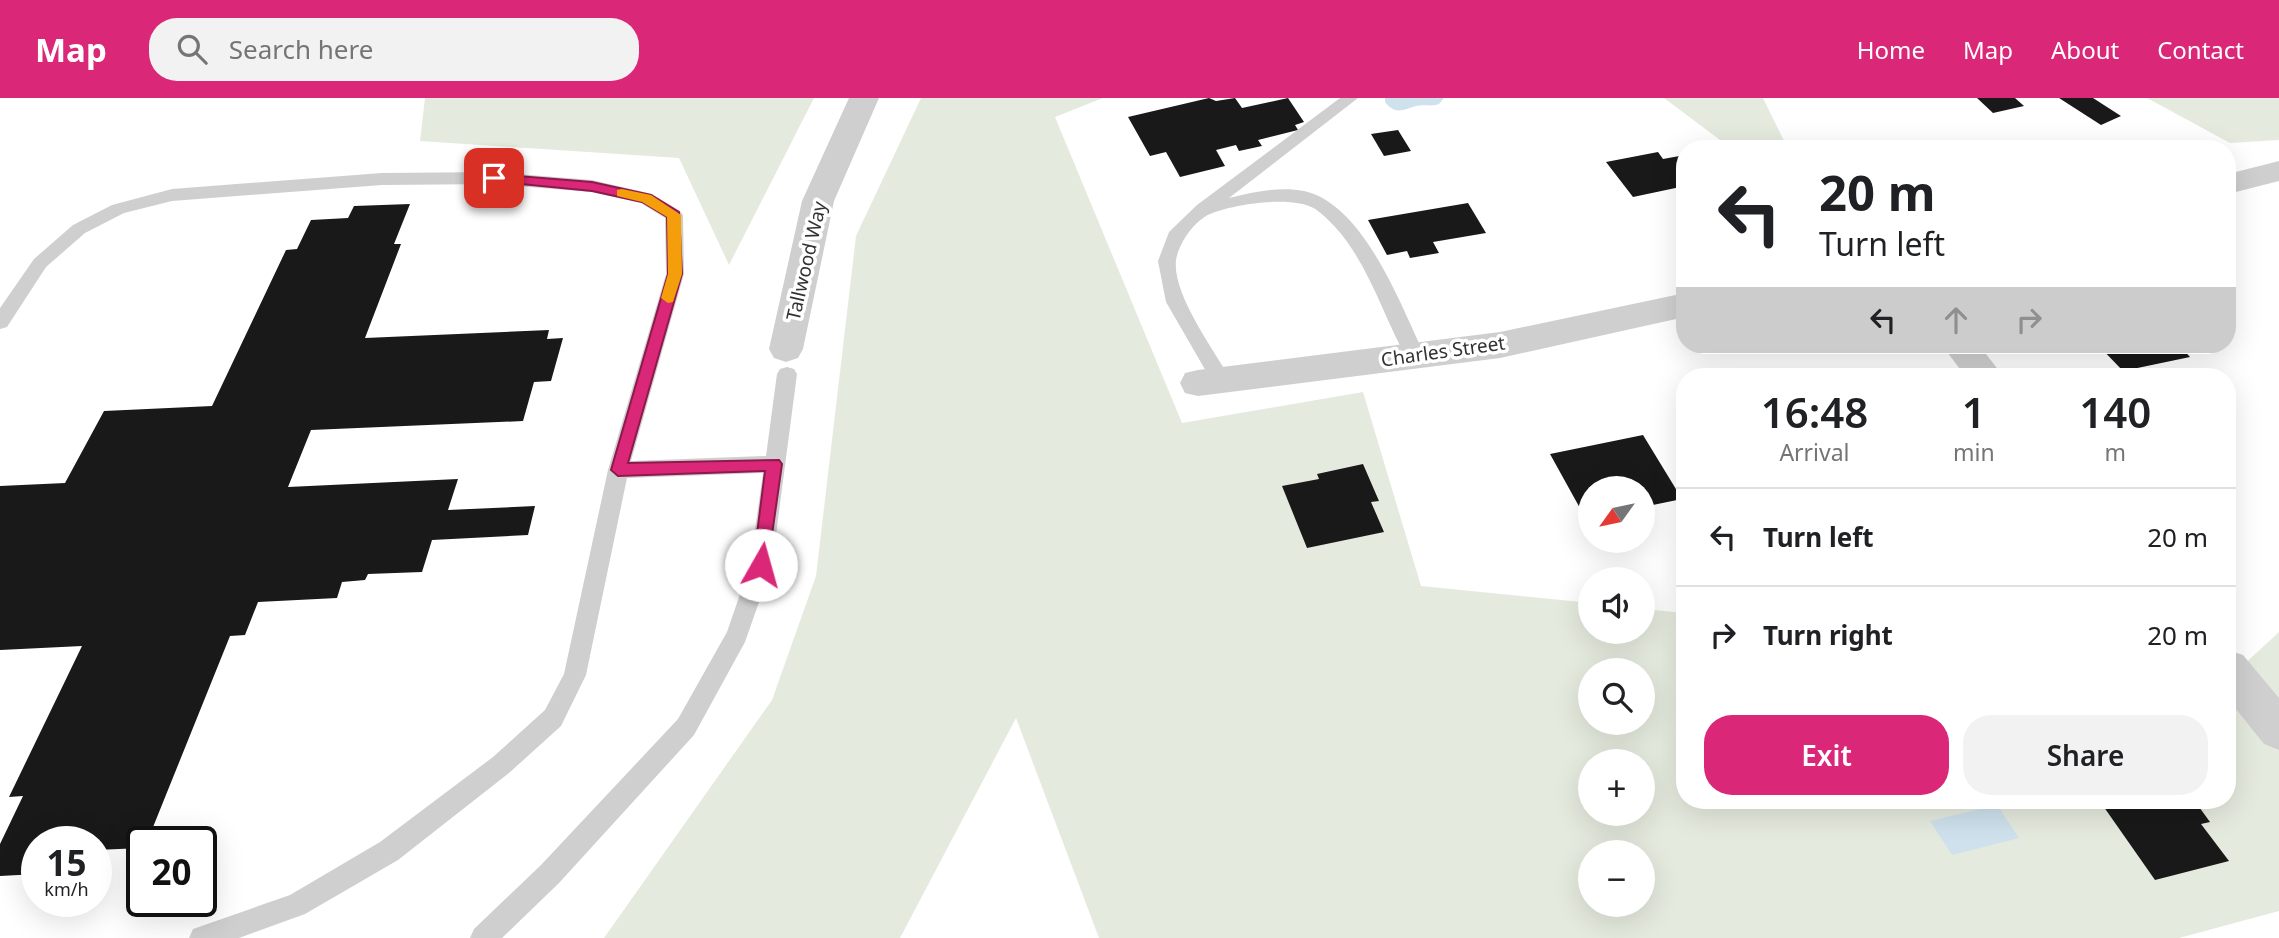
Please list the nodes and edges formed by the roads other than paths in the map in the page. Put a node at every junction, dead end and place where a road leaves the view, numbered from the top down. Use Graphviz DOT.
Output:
graph roads {
  1 [pos="864,98"];
  2 [pos="1350,98"];
  3 [pos="2279,171"];
  4 [pos="2236,182"];
  5 [pos="1203,209"];
  6 [pos="1676,307"];
  7 [pos="0,322"];
  8 [pos="1967,354"];
  9 [pos="1415,356"];
  10 [pos="787,361"];
  11 [pos="1978,368"];
  12 [pos="1209,381"];
  13 [pos="774,464"];
  14 [pos="618,470"];
  15 [pos="2236,678"];
  16 [pos="2279,730"];
  17 [pos="202,938"];
  18 [pos="483,938"];
  1 -- 10 [label="street, Tallwood Way"];
  2 -- 5 [label="lane"];
  3 -- 4 [label="street"];
  5 -- 9 [label="lane"];
  5 -- 12 [label="lane"];
  6 -- 9 [label="street, Charles Street"];
  7 -- 14 [label="lane"];
  8 -- 11 [label="street"];
  9 -- 12 [label="street, Charles Street"];
  10 -- 13 [label="lane"];
  13 -- 14 [label="lane"];
  13 -- 18 [label="lane"];
  14 -- 17 [label="lane"];
  15 -- 16 [label="street"];
}
